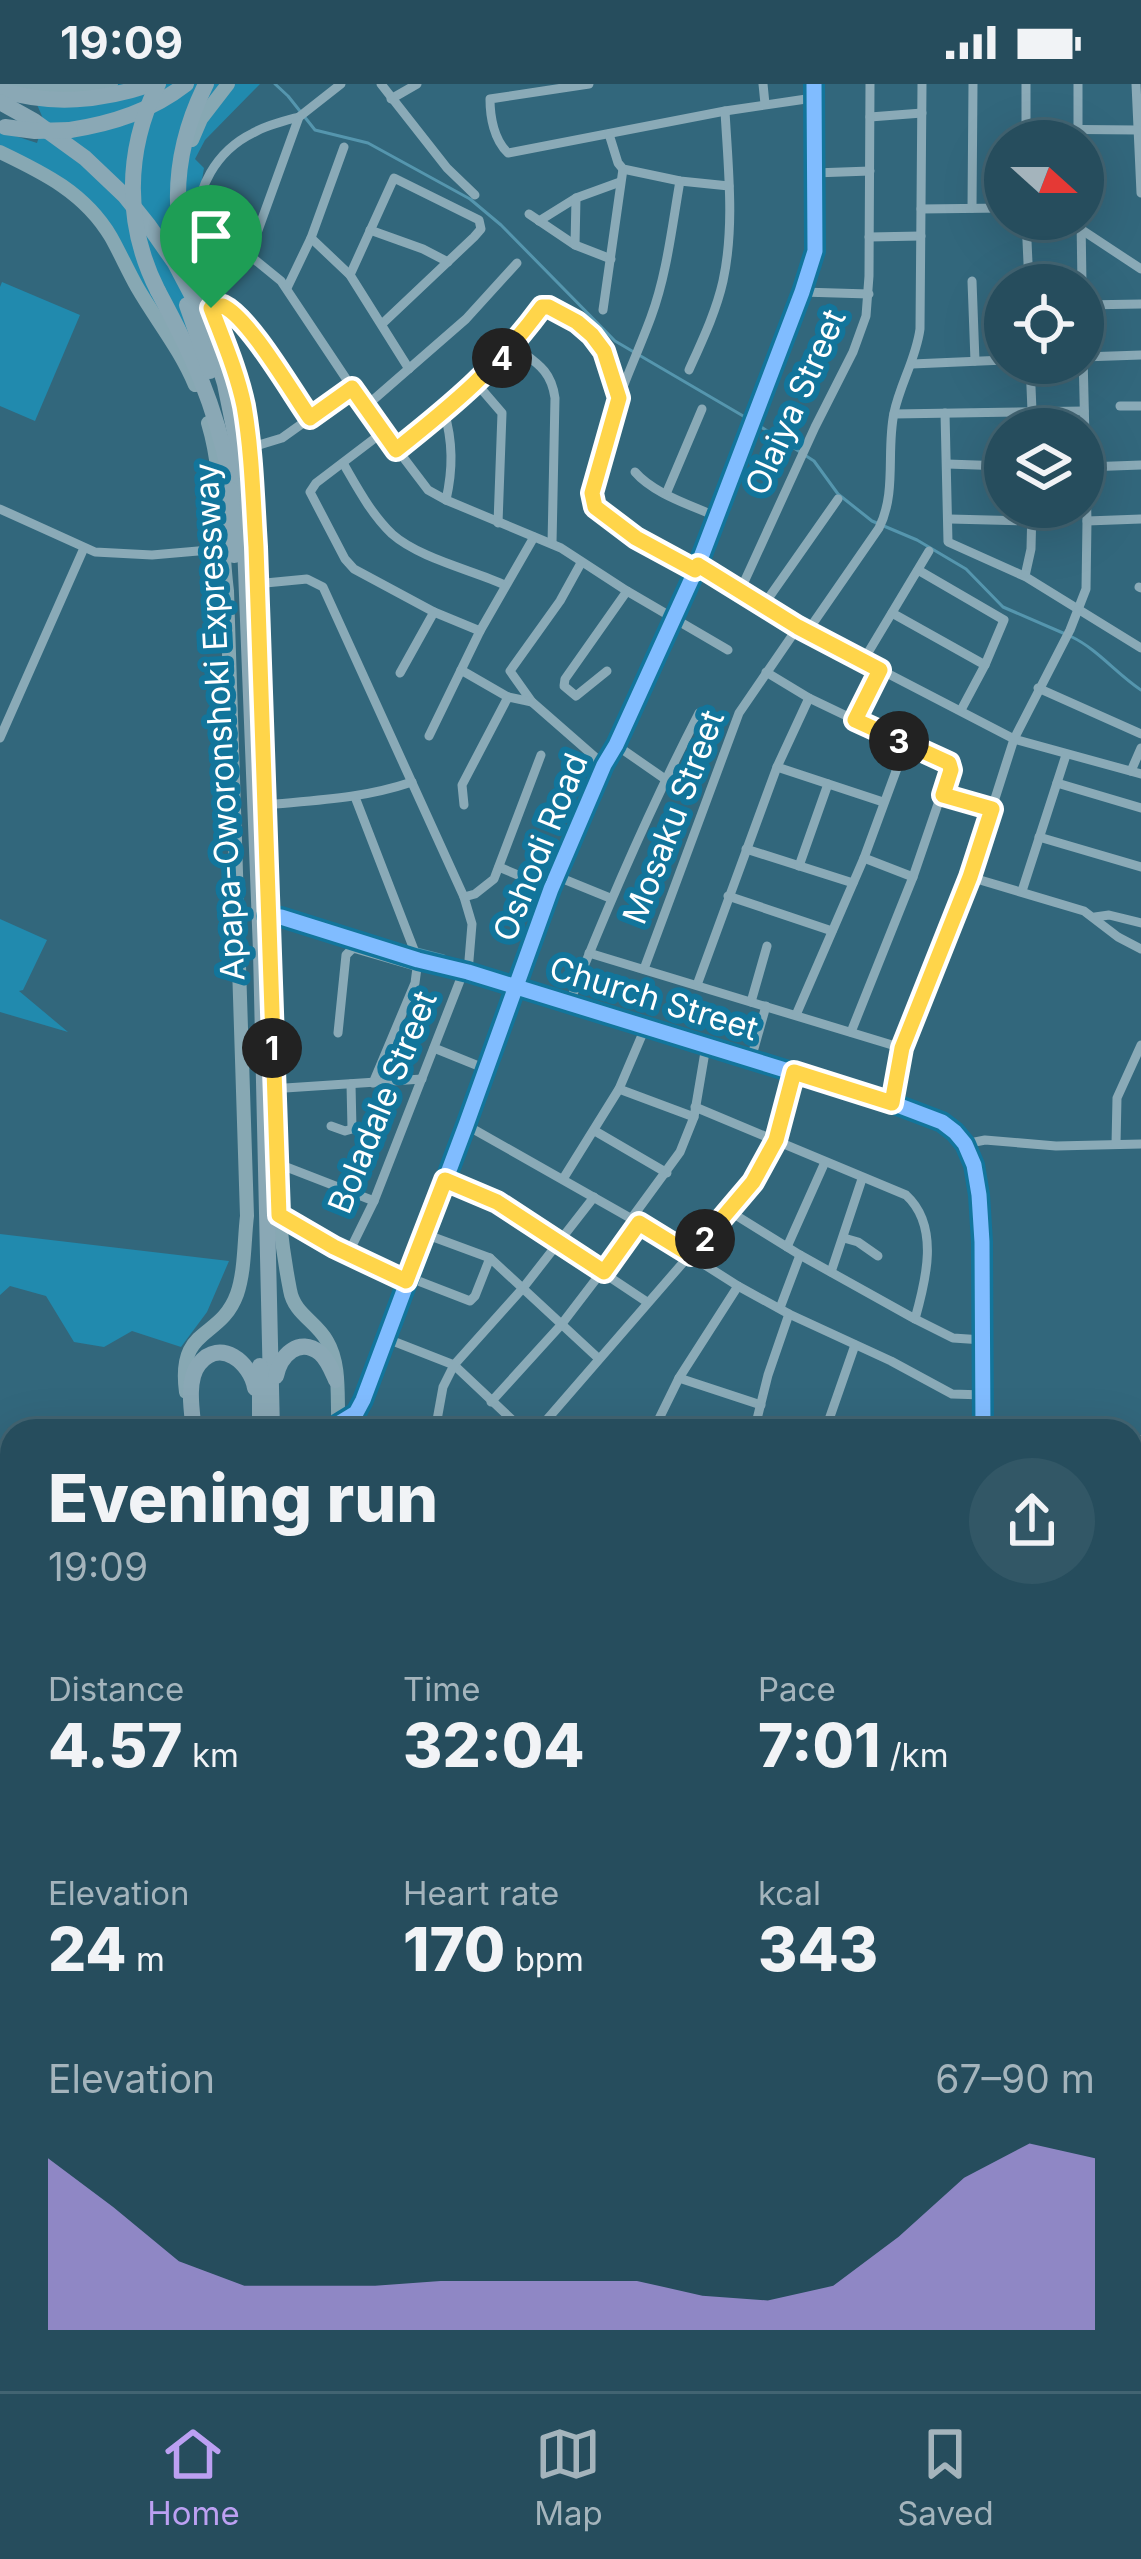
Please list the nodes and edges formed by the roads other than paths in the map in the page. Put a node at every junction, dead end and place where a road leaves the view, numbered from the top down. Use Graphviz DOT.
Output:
graph roads {
  1 [pos="40,84"];
  2 [pos="110,84"];
  3 [pos="155,84"];
  4 [pos="186,84"];
  5 [pos="206,84"];
  6 [pos="228,84"];
  7 [pos="341,84"];
  8 [pos="381,84"];
  9 [pos="417,84"];
  10 [pos="589,84"];
  11 [pos="764,84"];
  12 [pos="814,84"];
  13 [pos="870,84"];
  14 [pos="922,84"];
  15 [pos="973,84"];
  16 [pos="1026,84"];
  17 [pos="1078,84"];
  18 [pos="1136,84"];
  19 [pos="12,85"];
  20 [pos="0,90"];
  21 [pos="813,98"];
  22 [pos="392,99"];
  23 [pos="0,102"];
  24 [pos="765,104"];
  25 [pos="725,111"];
  26 [pos="922,113"];
  27 [pos="303,114"];
  28 [pos="870,116"];
  29 [pos="1026,120"];
  30 [pos="1078,120"];
  31 [pos="2,121"];
  32 [pos="1136,130"];
  33 [pos="1104,133"];
  34 [pos="609,134"];
  35 [pos="344,147"];
  36 [pos="0,152"];
  37 [pos="623,169"];
  38 [pos="870,171"];
  39 [pos="814,173"];
  40 [pos="680,181"];
  41 [pos="620,182"];
  42 [pos="729,186"];
  43 [pos="1141,193"];
  44 [pos="475,195"];
  45 [pos="576,198"];
  46 [pos="973,208"];
  47 [pos="984,208"];
  48 [pos="921,209"];
  49 [pos="193,229"];
  50 [pos="370,230"];
  51 [pos="869,236"];
  52 [pos="921,236"];
  53 [pos="311,238"];
  54 [pos="1102,240"];
  55 [pos="575,245"];
  56 [pos="249,255"];
  57 [pos="610,259"];
  58 [pos="448,262"];
  59 [pos="518,263"];
  60 [pos="1141,269"];
  61 [pos="350,274"];
  62 [pos="972,280"];
  63 [pos="287,288"];
  64 [pos="802,292"];
  65 [pos="868,294"];
  66 [pos="1104,304"];
  67 [pos="1141,304"];
  68 [pos="603,310"];
  69 [pos="209,315"];
  70 [pos="382,324"];
  71 [pos="514,346"];
  72 [pos="1141,355"];
  73 [pos="1104,356"];
  74 [pos="975,361"];
  75 [pos="984,361"];
  76 [pos="912,364"];
  77 [pos="409,369"];
  78 [pos="689,370"];
  79 [pos="477,384"];
  80 [pos="352,388"];
  81 [pos="619,398"];
  82 [pos="1120,406"];
  83 [pos="1141,406"];
  84 [pos="365,407"];
  85 [pos="701,409"];
  86 [pos="444,411"];
  87 [pos="984,412"];
  88 [pos="946,413"];
  89 [pos="894,414"];
  90 [pos="310,418"];
  91 [pos="383,432"];
  92 [pos="250,448"];
  93 [pos="396,450"];
  94 [pos="343,463"];
  95 [pos="947,464"];
  96 [pos="984,465"];
  97 [pos="1141,465"];
  98 [pos="1104,466"];
  99 [pos="634,472"];
  100 [pos="230,476"];
  101 [pos="667,494"];
  102 [pos="838,499"];
  103 [pos="446,500"];
  104 [pos="0,509"];
  105 [pos="717,517"];
  106 [pos="950,519"];
  107 [pos="1141,519"];
  108 [pos="984,520"];
  109 [pos="1104,520"];
  110 [pos="497,523"];
  111 [pos="1032,528"];
  112 [pos="1088,528"];
  113 [pos="534,537"];
  114 [pos="552,544"];
  115 [pos="84,548"];
  116 [pos="221,549"];
  117 [pos="929,550"];
  118 [pos="581,563"];
  119 [pos="697,568"];
  120 [pos="918,571"];
  121 [pos="1024,576"];
  122 [pos="255,584"];
  123 [pos="505,585"];
  124 [pos="627,591"];
  125 [pos="740,591"];
  126 [pos="763,606"];
  127 [pos="1080,609"];
  128 [pos="434,612"];
  129 [pos="892,613"];
  130 [pos="672,618"];
  131 [pos="803,630"];
  132 [pos="480,631"];
  133 [pos="1141,648"];
  134 [pos="728,650"];
  135 [pos="863,662"];
  136 [pos="985,665"];
  137 [pos="461,670"];
  138 [pos="880,670"];
  139 [pos="608,671"];
  140 [pos="766,672"];
  141 [pos="400,673"];
  142 [pos="1038,688"];
  143 [pos="508,697"];
  144 [pos="809,698"];
  145 [pos="532,702"];
  146 [pos="961,710"];
  147 [pos="699,713"];
  148 [pos="237,717"];
  149 [pos="855,720"];
  150 [pos="1141,734"];
  151 [pos="429,736"];
  152 [pos="0,738"];
  153 [pos="1014,739"];
  154 [pos="906,744"];
  155 [pos="616,745"];
  156 [pos="1141,748"];
  157 [pos="541,755"];
  158 [pos="1066,755"];
  159 [pos="604,765"];
  160 [pos="777,767"];
  161 [pos="1136,773"];
  162 [pos="665,779"];
  163 [pos="412,782"];
  164 [pos="1058,783"];
  165 [pos="828,784"];
  166 [pos="943,795"];
  167 [pos="355,797"];
  168 [pos="883,802"];
  169 [pos="264,805"];
  170 [pos="464,805"];
  171 [pos="1141,808"];
  172 [pos="992,809"];
  173 [pos="1039,837"];
  174 [pos="746,849"];
  175 [pos="863,858"];
  176 [pos="799,866"];
  177 [pos="499,867"];
  178 [pos="1141,867"];
  179 [pos="556,877"];
  180 [pos="913,877"];
  181 [pos="970,877"];
  182 [pos="853,883"];
  183 [pos="551,889"];
  184 [pos="1022,891"];
  185 [pos="728,896"];
  186 [pos="464,897"];
  187 [pos="610,898"];
  188 [pos="267,916"];
  189 [pos="1095,917"];
  190 [pos="1141,923"];
  191 [pos="832,931"];
  192 [pos="767,946"];
  193 [pos="1141,950"];
  194 [pos="590,952"];
  195 [pos="417,956"];
  196 [pos="644,969"];
  197 [pos="468,972"];
  198 [pos="697,985"];
  199 [pos="516,988"];
  200 [pos="751,1002"];
  201 [pos="569,1004"];
  202 [pos="766,1006"];
  203 [pos="796,1015"];
  204 [pos="645,1028"];
  205 [pos="850,1032"];
  206 [pos="338,1033"];
  207 [pos="1141,1045"];
  208 [pos="706,1046"];
  209 [pos="434,1048"];
  210 [pos="902,1048"];
  211 [pos="751,1059"];
  212 [pos="486,1069"];
  213 [pos="794,1072"];
  214 [pos="422,1079"];
  215 [pos="373,1083"];
  216 [pos="351,1084"];
  217 [pos="269,1089"];
  218 [pos="619,1090"];
  219 [pos="892,1103"];
  220 [pos="694,1112"];
  221 [pos="466,1125"];
  222 [pos="331,1126"];
  223 [pos="595,1131"];
  224 [pos="776,1140"];
  225 [pos="965,1144"];
  226 [pos="1116,1144"];
  227 [pos="1141,1144"];
  228 [pos="276,1162"];
  229 [pos="825,1162"];
  230 [pos="667,1173"];
  231 [pos="563,1179"];
  232 [pos="862,1179"];
  233 [pos="445,1180"];
  234 [pos="594,1197"];
  235 [pos="374,1201"];
  236 [pos="729,1211"];
  237 [pos="279,1215"];
  238 [pos="635,1221"];
  239 [pos="425,1234"];
  240 [pos="844,1238"];
  241 [pos="560,1244"];
  242 [pos="787,1247"];
  243 [pos="348,1254"];
  244 [pos="691,1255"];
  245 [pos="800,1255"];
  246 [pos="878,1256"];
  247 [pos="490,1258"];
  248 [pos="604,1272"];
  249 [pos="831,1272"];
  250 [pos="407,1279"];
  251 [pos="738,1286"];
  252 [pos="523,1288"];
  253 [pos="646,1303"];
  254 [pos="784,1311"];
  255 [pos="915,1319"];
  256 [pos="561,1325"];
  257 [pos="385,1338"];
  258 [pos="983,1340"];
  259 [pos="855,1345"];
  260 [pos="598,1358"];
  261 [pos="454,1365"];
  262 [pos="679,1378"];
  263 [pos="336,1380"];
  264 [pos="984,1394"];
  265 [pos="490,1402"];
  266 [pos="761,1405"];
  267 [pos="190,1419"];
  268 [pos="191,1419"];
  269 [pos="265,1419"];
  270 [pos="266,1419"];
  271 [pos="266,1419"];
  272 [pos="267,1419"];
  273 [pos="338,1419"];
  274 [pos="349,1419"];
  275 [pos="437,1419"];
  276 [pos="510,1419"];
  277 [pos="547,1419"];
  278 [pos="658,1419"];
  279 [pos="757,1419"];
  280 [pos="830,1419"];
  281 [pos="983,1419"];
  1 -- 19 [label="main road"];
  2 -- 19 [label="main road"];
  3 -- 20 [label="highway"];
  3 -- 100 [label="highway, bridge"];
  4 -- 31 [label="highway, bridge"];
  5 -- 69 [label="highway"];
  6 -- 49 [label="main road, Apapa-Oworonshoki Expressway"];
  7 -- 27 [label="street"];
  8 -- 22 [label="street"];
  9 -- 22 [label="street"];
  10 -- 34 [label="street"];
  11 -- 24 [label="street"];
  12 -- 21 [label="street, Oshodi Road"];
  13 -- 28 [label="street, Olaiya Street"];
  14 -- 26 [label="street"];
  15 -- 46 [label="street"];
  16 -- 29 [label="street"];
  17 -- 30 [label="street"];
  18 -- 32 [label="street"];
  21 -- 24 [label="street"];
  21 -- 39 [label="street, Oshodi Road"];
  22 -- 44 [label="street"];
  23 -- 69 [label="highway, Apapa-Oworonshoki Expressway"];
  24 -- 25 [label="street"];
  25 -- 34 [label="street"];
  25 -- 42 [label="street"];
  26 -- 28 [label="street"];
  26 -- 48 [label="street"];
  27 -- 49 [label="street"];
  27 -- 56 [label="street"];
  28 -- 38 [label="street, Olaiya Street"];
  31 -- 100 [label="highway, Apapa-Oworonshoki Expressway"];
  32 -- 33 [label="street"];
  32 -- 43 [label="street"];
  34 -- 37 [label="street"];
  35 -- 53 [label="street"];
  36 -- 116 [label="main road, Apapa-Oworonshoki Expressway"];
  37 -- 40 [label="street"];
  37 -- 41 [label="street"];
  38 -- 39 [label="street"];
  38 -- 51 [label="street, Olaiya Street"];
  39 -- 64 [label="street, Oshodi Road"];
  40 -- 42 [label="street"];
  40 -- 81 [label="street"];
  41 -- 45 [label="street"];
  41 -- 57 [label="street"];
  42 -- 78 [label="street"];
  45 -- 55 [label="street"];
  45 -- 55 [label="street"];
  46 -- 47 [label="street"];
  46 -- 48 [label="street"];
  48 -- 52 [label="street"];
  49 -- 56 [label="street"];
  49 -- 69 [label="main road, Apapa-Oworonshoki Expressway"];
  50 -- 58 [label="street"];
  50 -- 58 [label="street"];
  50 -- 61 [label="street"];
  51 -- 52 [label="street"];
  51 -- 65 [label="street, Olaiya Street"];
  52 -- 76 [label="street"];
  53 -- 61 [label="street"];
  53 -- 63 [label="street"];
  54 -- 60 [label="street"];
  55 -- 57 [label="street"];
  56 -- 63 [label="street"];
  57 -- 68 [label="street"];
  58 -- 70 [label="street"];
  59 -- 77 [label="street"];
  61 -- 70 [label="street"];
  62 -- 74 [label="street"];
  63 -- 80 [label="street"];
  64 -- 65 [label="street"];
  64 -- 105 [label="street, Oshodi Road"];
  65 -- 125 [label="street, Olaiya Street"];
  66 -- 67 [label="street"];
  69 -- 90 [label="street"];
  69 -- 92 [label="main road, Apapa-Oworonshoki Expressway"];
  69 -- 217 [label="highway, Apapa-Oworonshoki Expressway"];
  70 -- 77 [label="street"];
  71 -- 79 [label="street"];
  71 -- 81 [label="street"];
  71 -- 114 [label="street"];
  72 -- 73 [label="street"];
  74 -- 75 [label="street"];
  74 -- 76 [label="street"];
  76 -- 89 [label="street"];
  77 -- 84 [label="street"];
  79 -- 86 [label="street"];
  79 -- 110 [label="street"];
  80 -- 84 [label="street"];
  80 -- 90 [label="street"];
  81 -- 119 [label="street"];
  82 -- 83 [label="street"];
  84 -- 91 [label="street"];
  85 -- 101 [label="street"];
  86 -- 93 [label="street"];
  86 -- 103 [label="street"];
  87 -- 88 [label="street"];
  88 -- 89 [label="street"];
  88 -- 95 [label="street"];
  89 -- 131 [label="street, Mosaku Street"];
  90 -- 92 [label="street"];
  91 -- 93 [label="street"];
  91 -- 94 [label="street"];
  92 -- 122 [label="main road, Apapa-Oworonshoki Expressway"];
  93 -- 103 [label="street"];
  94 -- 123 [label="street"];
  94 -- 128 [label="street"];
  95 -- 96 [label="street"];
  95 -- 106 [label="street"];
  97 -- 98 [label="street"];
  99 -- 101 [label="street"];
  100 -- 148 [label="highway, Apapa-Oworonshoki Expressway"];
  101 -- 105 [label="street"];
  102 -- 126 [label="street"];
  103 -- 110 [label="street"];
  104 -- 115 [label="street"];
  105 -- 119 [label="street, Oshodi Road"];
  106 -- 108 [label="street"];
  106 -- 121 [label="street"];
  107 -- 109 [label="street"];
  110 -- 113 [label="street"];
  111 -- 121 [label="street"];
  112 -- 127 [label="street"];
  113 -- 114 [label="street"];
  113 -- 123 [label="street"];
  114 -- 118 [label="street"];
  115 -- 116 [label="street"];
  115 -- 152 [label="street"];
  116 -- 148 [label="main road, Apapa-Oworonshoki Expressway"];
  117 -- 120 [label="street"];
  118 -- 124 [label="street"];
  118 -- 145 [label="street"];
  119 -- 125 [label="street"];
  119 -- 130 [label="street, Oshodi Road"];
  120 -- 129 [label="street"];
  120 -- 136 [label="street"];
  121 -- 127 [label="street"];
  122 -- 163 [label="street"];
  122 -- 169 [label="main road, Apapa-Oworonshoki Expressway"];
  123 -- 132 [label="street"];
  124 -- 130 [label="street"];
  124 -- 139 [label="street"];
  125 -- 126 [label="street"];
  126 -- 131 [label="street"];
  127 -- 133 [label="street"];
  127 -- 142 [label="street"];
  128 -- 132 [label="street"];
  128 -- 141 [label="street"];
  129 -- 135 [label="street"];
  129 -- 136 [label="street"];
  130 -- 134 [label="street"];
  130 -- 155 [label="street, Oshodi Road"];
  131 -- 135 [label="street"];
  131 -- 140 [label="street, Mosaku Street"];
  132 -- 137 [label="street"];
  135 -- 138 [label="street"];
  136 -- 146 [label="street"];
  137 -- 143 [label="street"];
  137 -- 151 [label="street"];
  138 -- 146 [label="street"];
  138 -- 149 [label="street"];
  140 -- 144 [label="street"];
  140 -- 196 [label="street, Mosaku Street"];
  142 -- 150 [label="street"];
  142 -- 153 [label="street"];
  143 -- 145 [label="street"];
  143 -- 170 [label="street"];
  144 -- 149 [label="street"];
  144 -- 160 [label="street"];
  145 -- 159 [label="street"];
  146 -- 153 [label="street"];
  147 -- 162 [label="street"];
  148 -- 267 [label="main road, Apapa-Oworonshoki Expressway"];
  148 -- 271 [label="highway, Apapa-Oworonshoki Expressway"];
  149 -- 154 [label="street"];
  153 -- 158 [label="street"];
  153 -- 172 [label="street"];
  154 -- 166 [label="street"];
  154 -- 168 [label="street"];
  155 -- 159 [label="street, Oshodi Road"];
  155 -- 162 [label="street"];
  156 -- 161 [label="street"];
  157 -- 177 [label="street"];
  158 -- 161 [label="street"];
  158 -- 164 [label="street"];
  159 -- 179 [label="street, Oshodi Road"];
  160 -- 165 [label="street"];
  160 -- 174 [label="street"];
  162 -- 187 [label="street"];
  163 -- 167 [label="street"];
  163 -- 186 [label="street"];
  164 -- 171 [label="street"];
  164 -- 173 [label="street"];
  165 -- 168 [label="street"];
  165 -- 176 [label="street"];
  166 -- 172 [label="street"];
  166 -- 180 [label="street"];
  167 -- 169 [label="street"];
  167 -- 195 [label="street"];
  168 -- 175 [label="street"];
  169 -- 188 [label="main road, Apapa-Oworonshoki Expressway"];
  172 -- 181 [label="street"];
  173 -- 178 [label="street"];
  173 -- 184 [label="street"];
  174 -- 176 [label="street"];
  174 -- 185 [label="street"];
  175 -- 180 [label="street"];
  175 -- 182 [label="street"];
  176 -- 182 [label="street"];
  177 -- 183 [label="street"];
  177 -- 186 [label="street"];
  179 -- 183 [label="street, Oshodi Road"];
  179 -- 187 [label="street"];
  180 -- 205 [label="street"];
  181 -- 184 [label="street"];
  181 -- 210 [label="street"];
  182 -- 191 [label="street"];
  183 -- 199 [label="street, Oshodi Road"];
  184 -- 189 [label="street"];
  185 -- 191 [label="street"];
  185 -- 198 [label="street"];
  186 -- 197 [label="street"];
  187 -- 194 [label="street"];
  188 -- 195 [label="street"];
  188 -- 217 [label="main road, Apapa-Oworonshoki Expressway"];
  189 -- 190 [label="street"];
  189 -- 193 [label="street"];
  191 -- 203 [label="street"];
  192 -- 200 [label="street"];
  194 -- 196 [label="street"];
  194 -- 201 [label="street"];
  195 -- 197 [label="street, Church Street"];
  195 -- 206 [label="street"];
  195 -- 215 [label="street"];
  196 -- 198 [label="street"];
  197 -- 199 [label="street, Church Street"];
  197 -- 209 [label="street, Boladale Street"];
  198 -- 200 [label="street"];
  199 -- 201 [label="street, Church Street"];
  199 -- 212 [label="street, Oshodi Road"];
  200 -- 202 [label="street"];
  201 -- 204 [label="street, Church Street"];
  202 -- 203 [label="street"];
  202 -- 211 [label="street"];
  203 -- 205 [label="street"];
  204 -- 208 [label="street, Church Street"];
  204 -- 218 [label="street"];
  205 -- 210 [label="street"];
  207 -- 226 [label="street"];
  208 -- 211 [label="street, Church Street"];
  208 -- 220 [label="street"];
  209 -- 212 [label="street"];
  209 -- 214 [label="street, Boladale Street"];
  210 -- 219 [label="street"];
  211 -- 213 [label="street, Church Street"];
  212 -- 221 [label="street, Oshodi Road"];
  213 -- 219 [label="street, Church Street"];
  213 -- 224 [label="street"];
  214 -- 215 [label="street"];
  214 -- 235 [label="street, Boladale Street"];
  215 -- 216 [label="street"];
  216 -- 217 [label="street"];
  216 -- 222 [label="street"];
  217 -- 228 [label="main road, Apapa-Oworonshoki Expressway"];
  217 -- 270 [label="highway, Apapa-Oworonshoki Expressway"];
  218 -- 220 [label="street"];
  218 -- 223 [label="street"];
  219 -- 225 [label="street, Church Street"];
  220 -- 224 [label="street"];
  220 -- 230 [label="street"];
  221 -- 231 [label="street"];
  221 -- 233 [label="street, Oshodi Road"];
  223 -- 230 [label="street"];
  223 -- 231 [label="street"];
  224 -- 229 [label="street"];
  224 -- 236 [label="street"];
  225 -- 226 [label="street"];
  225 -- 258 [label="street"];
  226 -- 227 [label="street"];
  228 -- 235 [label="street"];
  228 -- 237 [label="main road, Apapa-Oworonshoki Expressway"];
  229 -- 232 [label="street"];
  229 -- 242 [label="street"];
  230 -- 238 [label="street"];
  231 -- 234 [label="street"];
  232 -- 240 [label="street"];
  232 -- 255 [label="street"];
  233 -- 239 [label="street, Oshodi Road"];
  233 -- 241 [label="street"];
  234 -- 238 [label="street"];
  234 -- 241 [label="street"];
  235 -- 243 [label="street, Boladale Street"];
  236 -- 242 [label="street"];
  236 -- 244 [label="street"];
  237 -- 243 [label="street"];
  237 -- 263 [label="main road, Apapa-Oworonshoki Expressway"];
  238 -- 244 [label="street"];
  238 -- 248 [label="street"];
  239 -- 247 [label="street"];
  239 -- 250 [label="street, Oshodi Road"];
  240 -- 246 [label="street"];
  240 -- 249 [label="street"];
  241 -- 248 [label="street"];
  241 -- 252 [label="street"];
  242 -- 245 [label="street"];
  243 -- 250 [label="street"];
  244 -- 251 [label="street"];
  244 -- 253 [label="street"];
  245 -- 249 [label="street"];
  245 -- 254 [label="street"];
  247 -- 250 [label="street"];
  247 -- 252 [label="street"];
  248 -- 253 [label="street"];
  248 -- 256 [label="street"];
  249 -- 255 [label="street"];
  250 -- 257 [label="street, Oshodi Road"];
  251 -- 254 [label="street"];
  251 -- 262 [label="street"];
  252 -- 256 [label="street"];
  252 -- 261 [label="street"];
  253 -- 260 [label="street"];
  254 -- 259 [label="street"];
  254 -- 266 [label="street"];
  255 -- 258 [label="street"];
  256 -- 260 [label="street"];
  256 -- 265 [label="street"];
  257 -- 261 [label="street"];
  257 -- 274 [label="street, Oshodi Road"];
  258 -- 264 [label="street"];
  259 -- 264 [label="street"];
  259 -- 280 [label="street"];
  260 -- 277 [label="street"];
  261 -- 265 [label="street"];
  261 -- 275 [label="street"];
  262 -- 266 [label="street"];
  262 -- 278 [label="street"];
  263 -- 272 [label="highway"];
  263 -- 273 [label="main road, Apapa-Oworonshoki Expressway"];
  264 -- 281 [label="street"];
  265 -- 276 [label="street"];
  266 -- 279 [label="street"];
  268 -- 269 [label="highway"];
}
